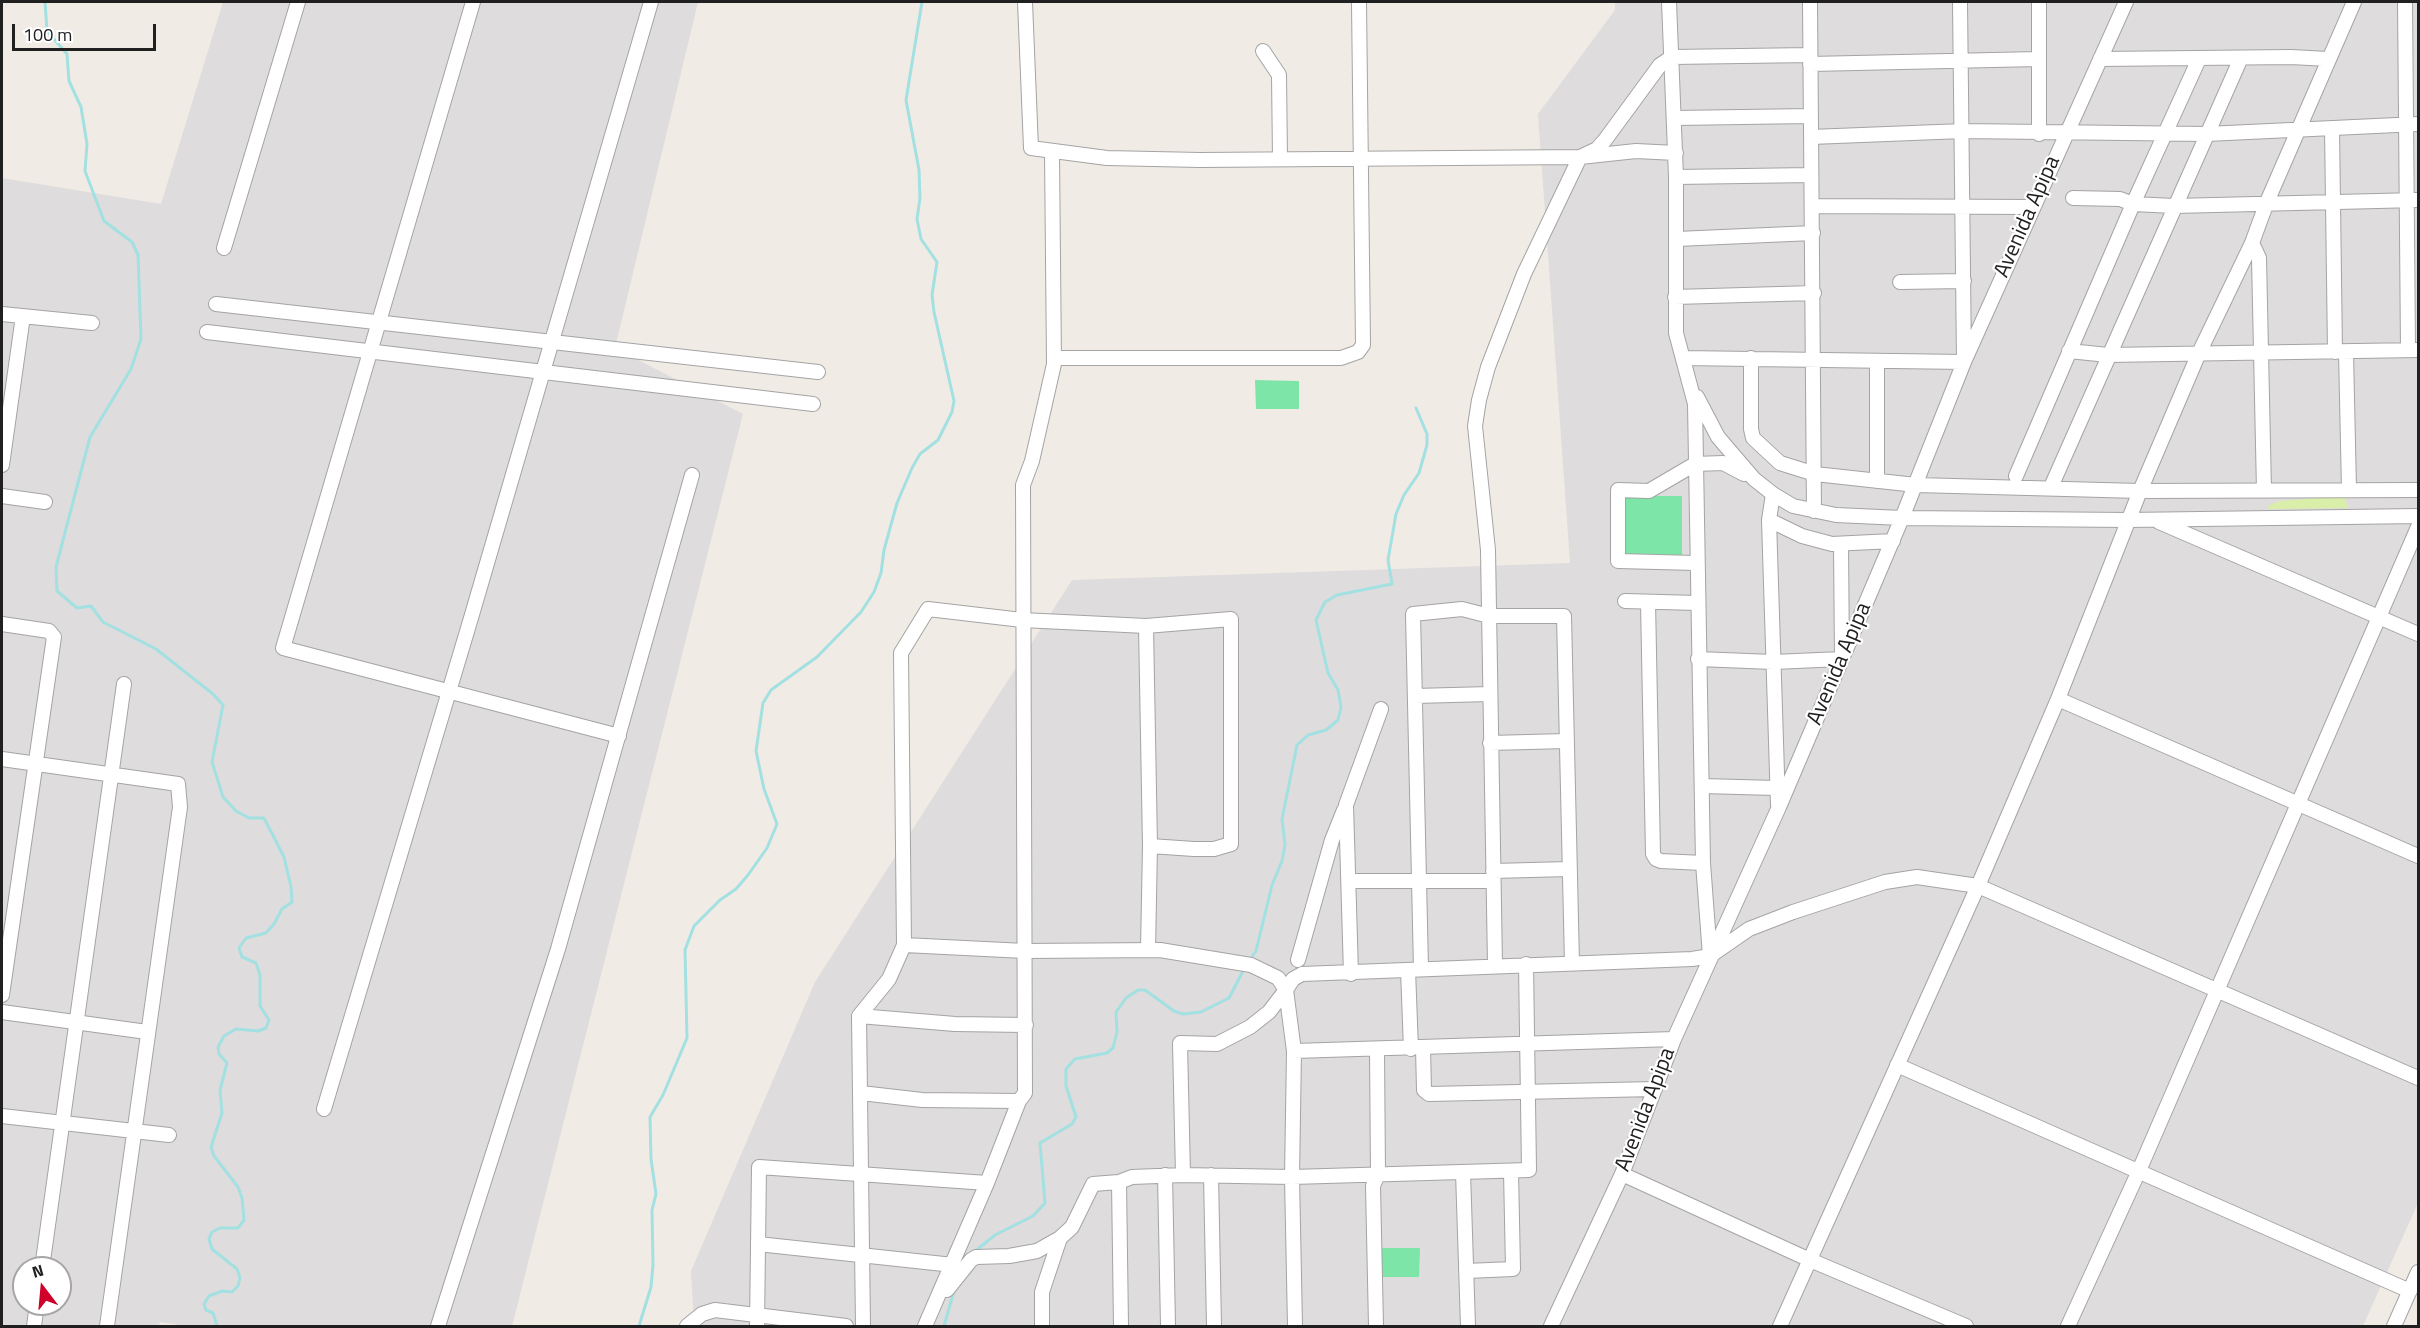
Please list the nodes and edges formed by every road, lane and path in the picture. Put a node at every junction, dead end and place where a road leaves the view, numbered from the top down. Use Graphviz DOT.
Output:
graph roads {
  1 [pos="298,2"];
  2 [pos="473,2"];
  3 [pos="651,2"];
  4 [pos="1025,2"];
  5 [pos="1359,2"];
  6 [pos="1669,2"];
  7 [pos="1810,2"];
  8 [pos="1960,2"];
  9 [pos="2039,2"];
  10 [pos="2126,2"];
  11 [pos="2354,2"];
  12 [pos="2405,2"];
  13 [pos="1263,51"];
  14 [pos="2412,52"];
  15 [pos="1672,57"];
  16 [pos="2241,58"];
  17 [pos="1810,59"];
  18 [pos="1961,59"];
  19 [pos="2039,59"];
  20 [pos="2100,59"];
  21 [pos="2199,59"];
  22 [pos="2328,59"];
  23 [pos="1810,116"];
  24 [pos="1675,118"];
  25 [pos="2412,124"];
  26 [pos="2332,128"];
  27 [pos="2298,130"];
  28 [pos="1963,131"];
  29 [pos="2066,131"];
  30 [pos="2166,133"];
  31 [pos="2039,134"];
  32 [pos="2206,134"];
  33 [pos="1811,137"];
  34 [pos="1052,153"];
  35 [pos="1676,153"];
  36 [pos="1360,158"];
  37 [pos="1580,158"];
  38 [pos="1280,159"];
  39 [pos="1811,175"];
  40 [pos="1676,177"];
  41 [pos="2073,198"];
  42 [pos="2334,200"];
  43 [pos="2412,200"];
  44 [pos="2267,202"];
  45 [pos="2133,204"];
  46 [pos="1812,206"];
  47 [pos="2174,206"];
  48 [pos="1963,207"];
  49 [pos="2032,207"];
  50 [pos="1813,233"];
  51 [pos="1677,239"];
  52 [pos="2252,243"];
  53 [pos="224,248"];
  54 [pos="1964,281"];
  55 [pos="1900,282"];
  56 [pos="1814,293"];
  57 [pos="1675,297"];
  58 [pos="216,304"];
  59 [pos="2,314"];
  60 [pos="23,316"];
  61 [pos="378,322"];
  62 [pos="92,323"];
  63 [pos="207,332"];
  64 [pos="552,342"];
  65 [pos="2413,350"];
  66 [pos="370,351"];
  67 [pos="2069,351"];
  68 [pos="2341,352"];
  69 [pos="2199,353"];
  70 [pos="2262,353"];
  71 [pos="2108,355"];
  72 [pos="1054,358"];
  73 [pos="1683,358"];
  74 [pos="1750,358"];
  75 [pos="1814,360"];
  76 [pos="1877,362"];
  77 [pos="1964,362"];
  78 [pos="543,372"];
  79 [pos="818,372"];
  80 [pos="1693,391"];
  81 [pos="813,404"];
  82 [pos="1695,464"];
  83 [pos="2,465"];
  84 [pos="1815,474"];
  85 [pos="692,475"];
  86 [pos="2016,476"];
  87 [pos="1754,479"];
  88 [pos="1877,481"];
  89 [pos="1916,485"];
  90 [pos="2051,487"];
  91 [pos="2349,490"];
  92 [pos="2418,490"];
  93 [pos="2140,491"];
  94 [pos="2264,491"];
  95 [pos="1773,494"];
  96 [pos="2,496"];
  97 [pos="45,502"];
  98 [pos="1814,511"];
  99 [pos="2418,516"];
  100 [pos="1902,519"];
  101 [pos="2152,519"];
  102 [pos="1769,520"];
  103 [pos="2128,520"];
  104 [pos="2418,527"];
  105 [pos="1893,541"];
  106 [pos="1841,545"];
  107 [pos="1696,563"];
  108 [pos="1625,602"];
  109 [pos="1648,602"];
  110 [pos="1697,603"];
  111 [pos="1489,616"];
  112 [pos="2380,618"];
  113 [pos="1022,620"];
  114 [pos="2,624"];
  115 [pos="1146,626"];
  116 [pos="2418,634"];
  117 [pos="1698,659"];
  118 [pos="1842,659"];
  119 [pos="1773,662"];
  120 [pos="124,684"];
  121 [pos="449,693"];
  122 [pos="1490,694"];
  123 [pos="1415,696"];
  124 [pos="2058,699"];
  125 [pos="1381,708"];
  126 [pos="619,736"];
  127 [pos="1566,741"];
  128 [pos="1490,743"];
  129 [pos="2,759"];
  130 [pos="35,764"];
  131 [pos="111,774"];
  132 [pos="1702,786"];
  133 [pos="1776,788"];
  134 [pos="2298,802"];
  135 [pos="1346,805"];
  136 [pos="1779,807"];
  137 [pos="1150,846"];
  138 [pos="2418,856"];
  139 [pos="1703,863"];
  140 [pos="1569,869"];
  141 [pos="1493,876"];
  142 [pos="1349,881"];
  143 [pos="1419,883"];
  144 [pos="1978,886"];
  145 [pos="904,945"];
  146 [pos="1148,950"];
  147 [pos="1025,951"];
  148 [pos="1710,956"];
  149 [pos="1298,960"];
  150 [pos="1572,963"];
  151 [pos="1526,964"];
  152 [pos="1495,965"];
  153 [pos="1415,969"];
  154 [pos="1352,974"];
  155 [pos="1286,990"];
  156 [pos="2216,990"];
  157 [pos="2,996"];
  158 [pos="2,1012"];
  159 [pos="859,1016"];
  160 [pos="76,1023"];
  161 [pos="1026,1025"];
  162 [pos="147,1032"];
  163 [pos="1674,1039"];
  164 [pos="1526,1043"];
  165 [pos="1417,1049"];
  166 [pos="1377,1050"];
  167 [pos="1294,1051"];
  168 [pos="1897,1065"];
  169 [pos="2418,1078"];
  170 [pos="1655,1089"];
  171 [pos="1528,1091"];
  172 [pos="861,1093"];
  173 [pos="1020,1101"];
  174 [pos="324,1109"];
  175 [pos="2,1116"];
  176 [pos="62,1123"];
  177 [pos="134,1131"];
  178 [pos="169,1135"];
  179 [pos="1511,1170"];
  180 [pos="1463,1172"];
  181 [pos="2138,1173"];
  182 [pos="860,1174"];
  183 [pos="1378,1174"];
  184 [pos="1622,1174"];
  185 [pos="1165,1175"];
  186 [pos="1183,1175"];
  187 [pos="1211,1175"];
  188 [pos="1292,1177"];
  189 [pos="1119,1182"];
  190 [pos="987,1183"];
  191 [pos="1060,1238"];
  192 [pos="758,1244"];
  193 [pos="861,1255"];
  194 [pos="44,1256"];
  195 [pos="1810,1260"];
  196 [pos="953,1265"];
  197 [pos="1467,1271"];
  198 [pos="2418,1272"];
  199 [pos="2410,1291"];
  200 [pos="934,1307"];
  201 [pos="757,1321"];
  202 [pos="107,1326"];
  203 [pos="438,1326"];
  204 [pos="687,1326"];
  205 [pos="846,1326"];
  206 [pos="862,1326"];
  207 [pos="925,1326"];
  208 [pos="1042,1326"];
  209 [pos="1121,1326"];
  210 [pos="1168,1326"];
  211 [pos="1214,1326"];
  212 [pos="1295,1326"];
  213 [pos="1376,1326"];
  214 [pos="1468,1326"];
  215 [pos="1551,1326"];
  216 [pos="1780,1326"];
  217 [pos="1966,1326"];
  218 [pos="2068,1326"];
  219 [pos="2394,1326"];
  1 -- 53 [label="street"];
  2 -- 61 [label="street"];
  3 -- 64 [label="street"];
  4 -- 34 [label="street"];
  5 -- 36 [label="street"];
  6 -- 15 [label="street"];
  7 -- 17 [label="street"];
  8 -- 18 [label="street"];
  9 -- 19 [label="street"];
  10 -- 20 [label="street, Avenida Apipa"];
  11 -- 22 [label="street"];
  12 -- 14 [label="street"];
  13 -- 38 [label="street"];
  14 -- 25 [label="street"];
  15 -- 17 [label="street"];
  15 -- 24 [label="street"];
  15 -- 37 [label="street"];
  16 -- 21 [label="street"];
  16 -- 22 [label="street"];
  16 -- 32 [label="street"];
  17 -- 18 [label="street"];
  17 -- 23 [label="street"];
  18 -- 19 [label="street"];
  18 -- 28 [label="street"];
  19 -- 31 [label="street"];
  20 -- 21 [label="street"];
  20 -- 29 [label="street, Avenida Apipa"];
  21 -- 30 [label="street"];
  22 -- 27 [label="street"];
  23 -- 24 [label="street"];
  23 -- 33 [label="street"];
  24 -- 35 [label="street"];
  25 -- 26 [label="street"];
  25 -- 43 [label="street"];
  26 -- 27 [label="street"];
  26 -- 42 [label="street"];
  27 -- 32 [label="street"];
  27 -- 44 [label="street"];
  28 -- 31 [label="street"];
  28 -- 33 [label="street"];
  28 -- 48 [label="street"];
  29 -- 30 [label="street"];
  29 -- 31 [label="street"];
  29 -- 49 [label="street, Avenida Apipa"];
  30 -- 32 [label="street"];
  30 -- 45 [label="street"];
  32 -- 47 [label="street"];
  33 -- 39 [label="street"];
  34 -- 38 [label="street"];
  34 -- 72 [label="street"];
  35 -- 37 [label="street"];
  35 -- 40 [label="street"];
  36 -- 37 [label="street"];
  36 -- 38 [label="street"];
  36 -- 72 [label="street"];
  37 -- 111 [label="street"];
  39 -- 40 [label="street"];
  39 -- 46 [label="street"];
  40 -- 51 [label="street"];
  41 -- 45 [label="street"];
  42 -- 43 [label="street"];
  42 -- 44 [label="street"];
  42 -- 68 [label="street"];
  43 -- 65 [label="street"];
  44 -- 47 [label="street"];
  44 -- 52 [label="street"];
  45 -- 47 [label="street"];
  45 -- 67 [label="street"];
  46 -- 48 [label="street"];
  46 -- 50 [label="street"];
  47 -- 71 [label="street"];
  48 -- 49 [label="street"];
  48 -- 54 [label="street"];
  49 -- 77 [label="street, Avenida Apipa"];
  50 -- 51 [label="street"];
  50 -- 56 [label="street"];
  51 -- 57 [label="street"];
  52 -- 69 [label="street"];
  52 -- 70 [label="street"];
  54 -- 55 [label="street"];
  54 -- 77 [label="street"];
  56 -- 57 [label="street"];
  56 -- 75 [label="street"];
  57 -- 73 [label="street"];
  58 -- 61 [label="street"];
  59 -- 60 [label="street"];
  60 -- 62 [label="street"];
  60 -- 83 [label="street"];
  61 -- 64 [label="street"];
  61 -- 66 [label="street"];
  63 -- 66 [label="street"];
  64 -- 78 [label="street"];
  64 -- 79 [label="street"];
  65 -- 68 [label="street"];
  66 -- 78 [label="street"];
  66 -- 121 [label="street"];
  67 -- 71 [label="street"];
  67 -- 86 [label="street"];
  68 -- 70 [label="street"];
  68 -- 91 [label="street"];
  69 -- 70 [label="street"];
  69 -- 71 [label="street"];
  69 -- 93 [label="street"];
  70 -- 94 [label="street"];
  71 -- 90 [label="street"];
  72 -- 113 [label="street"];
  73 -- 74 [label="street"];
  73 -- 80 [label="street"];
  74 -- 75 [label="street"];
  74 -- 84 [label="street"];
  75 -- 76 [label="street"];
  75 -- 84 [label="street"];
  76 -- 77 [label="street"];
  76 -- 88 [label="street"];
  77 -- 89 [label="street, Avenida Apipa"];
  78 -- 81 [label="street"];
  78 -- 121 [label="street"];
  80 -- 82 [label="street"];
  80 -- 87 [label="street"];
  82 -- 87 [label="street"];
  82 -- 107 [label="street"];
  82 -- 107 [label="street"];
  84 -- 88 [label="street"];
  84 -- 98 [label="street"];
  85 -- 126 [label="street"];
  87 -- 95 [label="street"];
  88 -- 89 [label="street"];
  89 -- 90 [label="street"];
  89 -- 100 [label="street, Avenida Apipa"];
  90 -- 93 [label="street"];
  91 -- 92 [label="street"];
  91 -- 94 [label="street"];
  93 -- 94 [label="street"];
  93 -- 103 [label="street"];
  95 -- 98 [label="street"];
  95 -- 102 [label="street"];
  96 -- 97 [label="street"];
  98 -- 100 [label="street"];
  99 -- 101 [label="street"];
  100 -- 103 [label="street"];
  100 -- 105 [label="street, Avenida Apipa"];
  101 -- 103 [label="street"];
  101 -- 112 [label="street"];
  102 -- 106 [label="street"];
  102 -- 119 [label="street"];
  103 -- 124 [label="street"];
  104 -- 112 [label="street"];
  105 -- 106 [label="street"];
  105 -- 118 [label="street, Avenida Apipa"];
  106 -- 118 [label="street"];
  107 -- 110 [label="street"];
  108 -- 109 [label="street"];
  109 -- 110 [label="street"];
  109 -- 139 [label="street"];
  110 -- 117 [label="street"];
  111 -- 122 [label="street"];
  111 -- 123 [label="street"];
  111 -- 127 [label="street"];
  112 -- 116 [label="street"];
  112 -- 134 [label="street"];
  113 -- 115 [label="street"];
  113 -- 145 [label="street"];
  113 -- 147 [label="street"];
  114 -- 130 [label="street"];
  115 -- 137 [label="street"];
  115 -- 137 [label="street"];
  117 -- 119 [label="street"];
  117 -- 132 [label="street"];
  118 -- 119 [label="street"];
  118 -- 136 [label="street, Avenida Apipa"];
  119 -- 133 [label="street"];
  120 -- 131 [label="street"];
  121 -- 126 [label="street"];
  121 -- 174 [label="street"];
  122 -- 123 [label="street"];
  122 -- 128 [label="street"];
  123 -- 143 [label="street"];
  124 -- 134 [label="street"];
  124 -- 144 [label="street"];
  125 -- 135 [label="street"];
  126 -- 203 [label="street"];
  127 -- 128 [label="street"];
  127 -- 140 [label="street"];
  128 -- 141 [label="street"];
  129 -- 130 [label="street"];
  130 -- 131 [label="street"];
  130 -- 157 [label="street"];
  131 -- 160 [label="street"];
  131 -- 162 [label="street"];
  132 -- 133 [label="street"];
  132 -- 139 [label="street"];
  133 -- 136 [label="street"];
  134 -- 138 [label="street"];
  134 -- 156 [label="street"];
  135 -- 142 [label="street"];
  135 -- 149 [label="street"];
  136 -- 148 [label="street, Avenida Apipa"];
  137 -- 146 [label="street"];
  139 -- 148 [label="street"];
  140 -- 141 [label="street"];
  140 -- 150 [label="street"];
  141 -- 143 [label="street"];
  141 -- 152 [label="street"];
  142 -- 143 [label="street"];
  142 -- 154 [label="street"];
  143 -- 153 [label="street"];
  144 -- 148 [label="street"];
  144 -- 156 [label="street"];
  144 -- 168 [label="street"];
  145 -- 147 [label="street"];
  145 -- 159 [label="street"];
  146 -- 147 [label="street"];
  146 -- 155 [label="street"];
  147 -- 161 [label="street"];
  148 -- 150 [label="street"];
  148 -- 163 [label="street, Avenida Apipa"];
  150 -- 151 [label="street"];
  151 -- 152 [label="street"];
  151 -- 164 [label="street"];
  152 -- 153 [label="street"];
  153 -- 154 [label="street"];
  153 -- 165 [label="street"];
  154 -- 155 [label="street"];
  155 -- 167 [label="street"];
  155 -- 186 [label="street"];
  156 -- 169 [label="street"];
  156 -- 181 [label="street"];
  158 -- 160 [label="street"];
  159 -- 161 [label="street"];
  159 -- 172 [label="street"];
  160 -- 162 [label="street"];
  160 -- 176 [label="street"];
  161 -- 173 [label="street"];
  162 -- 177 [label="street"];
  163 -- 164 [label="street"];
  163 -- 170 [label="street, Avenida Apipa"];
  164 -- 165 [label="street"];
  164 -- 171 [label="street"];
  165 -- 166 [label="street"];
  165 -- 171 [label="street"];
  166 -- 167 [label="street"];
  166 -- 183 [label="street"];
  167 -- 188 [label="street"];
  168 -- 181 [label="street"];
  168 -- 195 [label="street"];
  170 -- 171 [label="street"];
  170 -- 184 [label="street, Avenida Apipa"];
  171 -- 179 [label="street"];
  172 -- 173 [label="street"];
  172 -- 182 [label="street"];
  173 -- 190 [label="street"];
  175 -- 176 [label="street"];
  176 -- 177 [label="street"];
  176 -- 194 [label="street"];
  177 -- 178 [label="street"];
  177 -- 202 [label="street"];
  179 -- 180 [label="street"];
  179 -- 197 [label="street"];
  180 -- 183 [label="street"];
  180 -- 197 [label="street"];
  181 -- 199 [label="street"];
  181 -- 218 [label="street"];
  182 -- 190 [label="street"];
  182 -- 192 [label="street"];
  182 -- 193 [label="street"];
  183 -- 188 [label="street"];
  183 -- 213 [label="street"];
  184 -- 195 [label="street"];
  184 -- 215 [label="street, Avenida Apipa"];
  185 -- 186 [label="street"];
  185 -- 189 [label="street"];
  185 -- 210 [label="street"];
  186 -- 187 [label="street"];
  187 -- 188 [label="street"];
  187 -- 211 [label="street"];
  188 -- 212 [label="street"];
  189 -- 191 [label="street"];
  189 -- 209 [label="street"];
  190 -- 196 [label="street"];
  191 -- 200 [label="street"];
  191 -- 208 [label="street"];
  192 -- 193 [label="street"];
  192 -- 201 [label="street"];
  193 -- 196 [label="street"];
  193 -- 206 [label="street"];
  195 -- 216 [label="street"];
  195 -- 217 [label="street"];
  196 -- 200 [label="street"];
  197 -- 214 [label="street"];
  198 -- 199 [label="street"];
  199 -- 219 [label="street"];
  200 -- 207 [label="street"];
  201 -- 204 [label="street"];
  201 -- 205 [label="street"];
}
